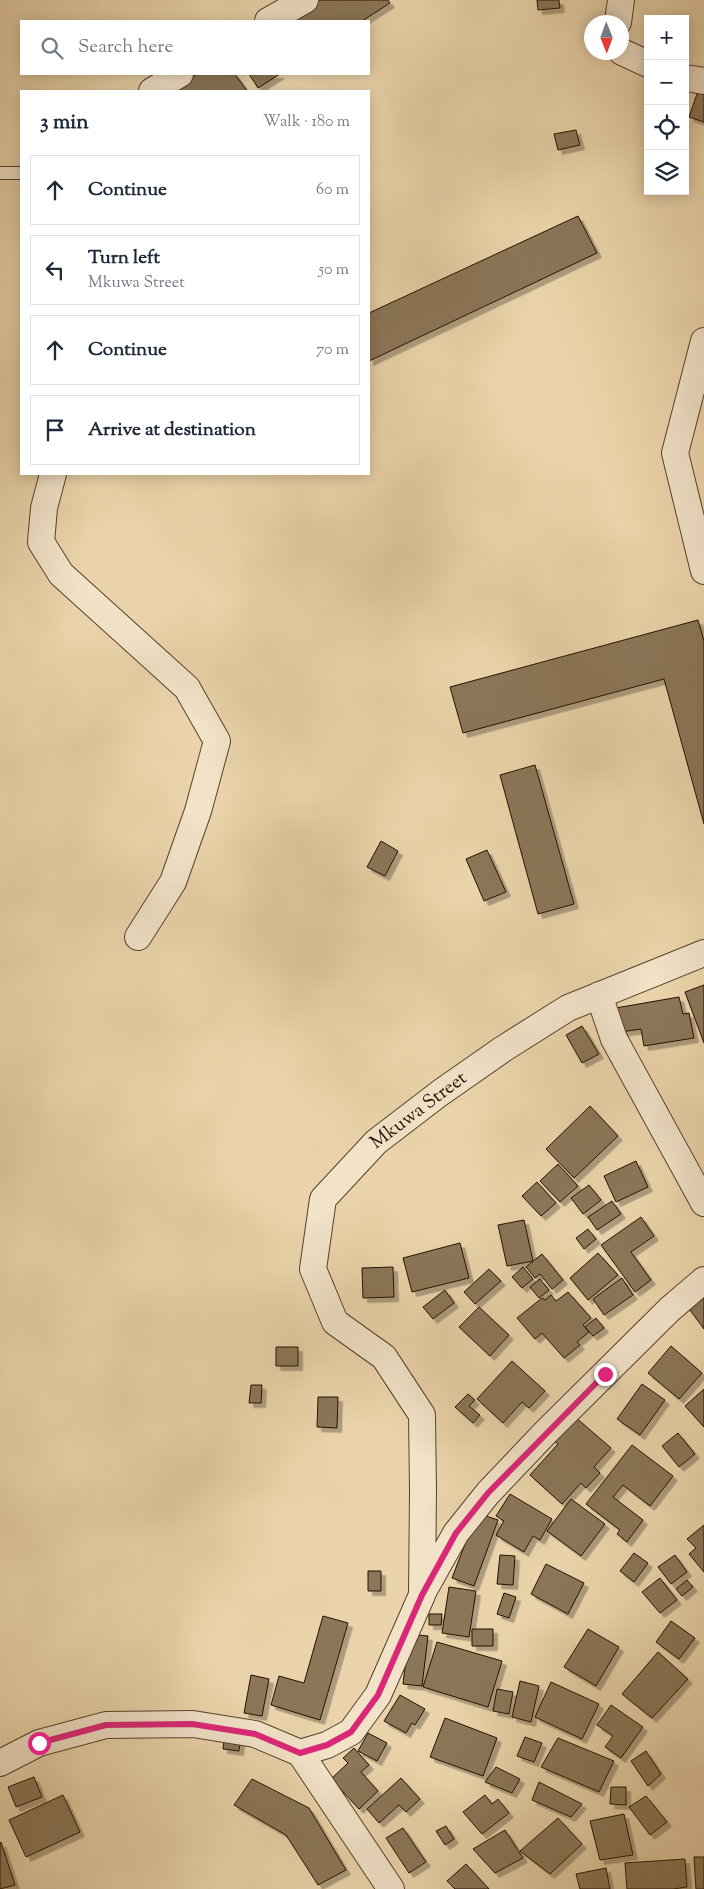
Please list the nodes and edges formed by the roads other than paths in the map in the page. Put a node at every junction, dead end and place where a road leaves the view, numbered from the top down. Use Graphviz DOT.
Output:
graph roads {
  1 [pos="305,0"];
  2 [pos="621,0"];
  3 [pos="619,15"];
  4 [pos="270,20"];
  5 [pos="629,55"];
  6 [pos="644,62"];
  7 [pos="178,75"];
  8 [pos="689,79"];
  9 [pos="704,81"];
  10 [pos="154,90"];
  11 [pos="20,173"];
  12 [pos="0,174"];
  13 [pos="704,341"];
  14 [pos="53,475"];
  15 [pos="704,572"];
  16 [pos="138,937"];
  17 [pos="704,953"];
  18 [pos="599,995"];
  19 [pos="704,1202"];
  20 [pos="704,1280"];
  21 [pos="422,1595"];
  22 [pos="300,1753"];
  23 [pos="0,1763"];
  24 [pos="391,1889"];
  1 -- 4 [label="street"];
  2 -- 3 [label="street"];
  5 -- 6 [label="street"];
  7 -- 10 [label="street"];
  8 -- 9 [label="street"];
  11 -- 12 [label="lane"];
  13 -- 15 [label="street"];
  14 -- 16 [label="street"];
  17 -- 18 [label="street, Mkuwa Street"];
  18 -- 19 [label="street"];
  18 -- 21 [label="street, Mkuwa Street"];
  20 -- 21 [label="street"];
  21 -- 22 [label="street, Mkuwa Street"];
  22 -- 23 [label="street"];
  22 -- 24 [label="street"];
}
